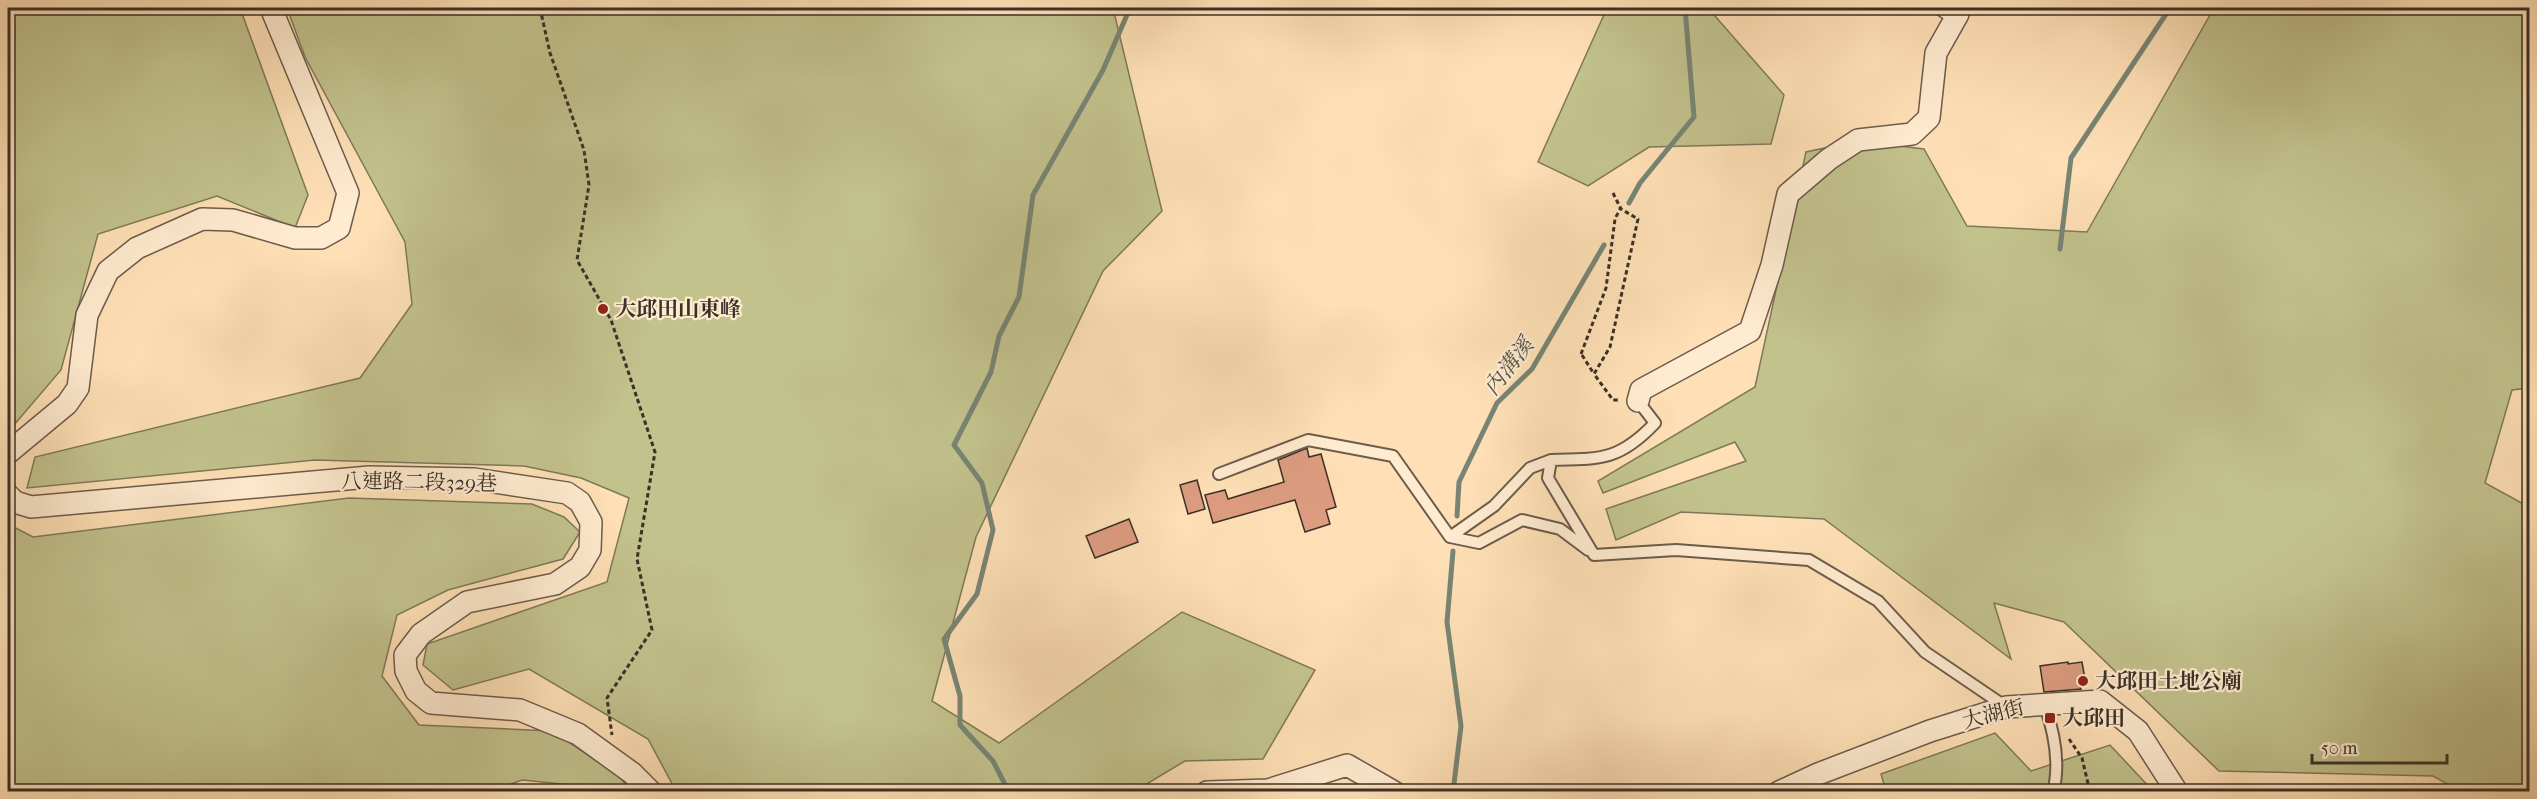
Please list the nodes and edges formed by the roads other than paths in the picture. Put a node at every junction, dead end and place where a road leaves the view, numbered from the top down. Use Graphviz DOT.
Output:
graph roads {
  1 [pos="271,8"];
  2 [pos="1947,8"];
  3 [pos="1638,401"];
  4 [pos="8,453"];
  5 [pos="1551,460"];
  6 [pos="1219,474"];
  7 [pos="8,495"];
  8 [pos="1449,537"];
  9 [pos="1594,555"];
  10 [pos="2044,704"];
  11 [pos="2006,707"];
  12 [pos="651,792"];
  13 [pos="1207,792"];
  14 [pos="1394,792"];
  15 [pos="1779,792"];
  16 [pos="2053,792"];
  17 [pos="2177,792"];
  1 -- 4 [label="street"];
  2 -- 3 [label="street"];
  3 -- 5 [label="lane"];
  5 -- 8 [label="lane"];
  5 -- 9 [label="lane"];
  6 -- 8 [label="lane"];
  7 -- 12 [label="street, 八連路二段329巷"];
  8 -- 9 [label="lane"];
  9 -- 11 [label="lane"];
  10 -- 11 [label="street, 大湖街"];
  10 -- 16 [label="lane"];
  10 -- 17 [label="street, 大湖街"];
  11 -- 15 [label="street, 大湖街"];
  13 -- 14 [label="street"];
}
